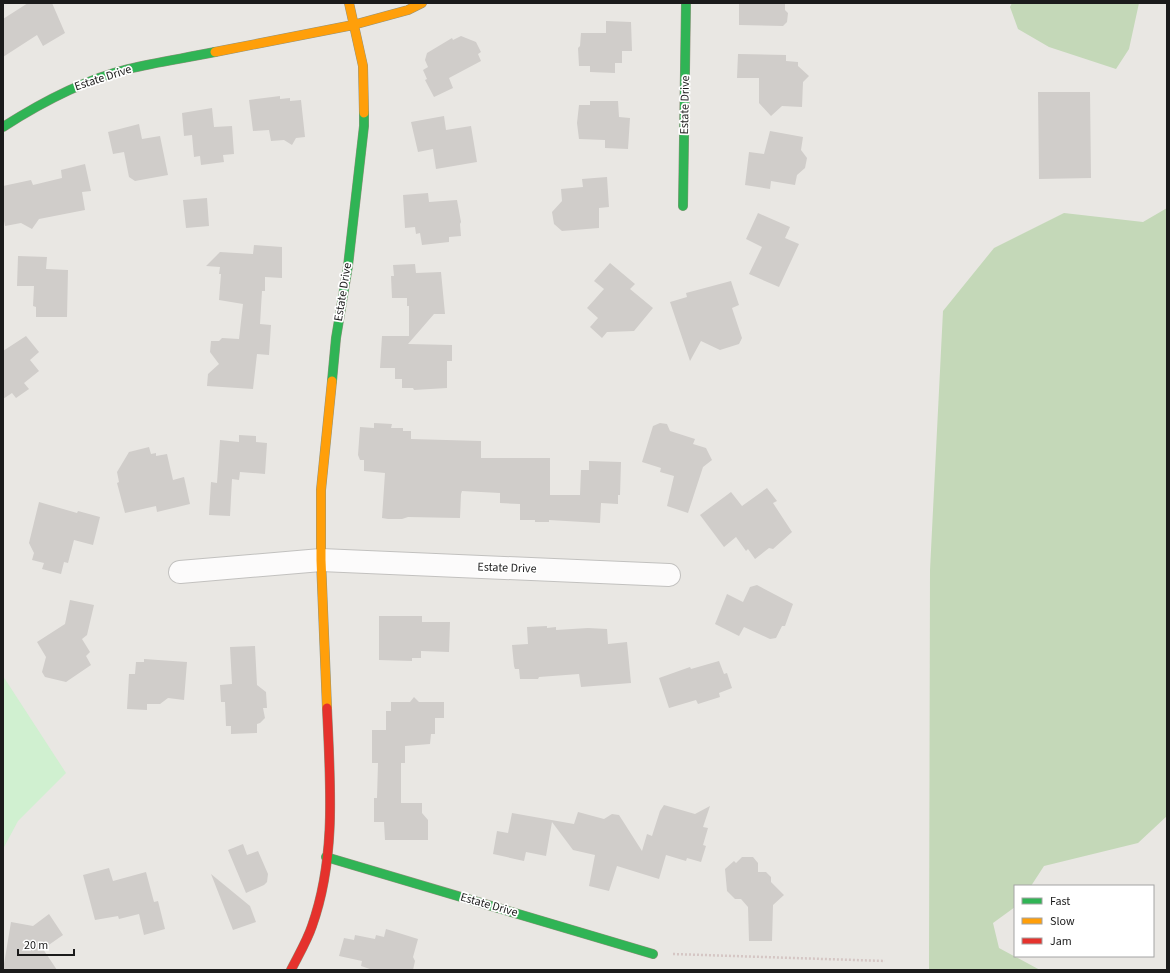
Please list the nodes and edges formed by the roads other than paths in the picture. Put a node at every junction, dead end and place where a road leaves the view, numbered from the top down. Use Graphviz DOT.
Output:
graph roads {
  1 [pos="349,3"];
  2 [pos="422,3"];
  3 [pos="686,3"];
  4 [pos="353,25"];
  5 [pos="3,127"];
  6 [pos="683,206"];
  7 [pos="321,560"];
  8 [pos="180,572"];
  9 [pos="669,575"];
  10 [pos="326,857"];
  11 [pos="653,954"];
  12 [pos="291,970"];
  1 -- 4 [label="street, Estate Drive"];
  2 -- 4 [label="street, Estate Drive"];
  3 -- 6 [label="street, Estate Drive"];
  4 -- 5 [label="street, Estate Drive"];
  4 -- 7 [label="street, Estate Drive"];
  7 -- 8 [label="street, Estate Drive"];
  7 -- 9 [label="street, Estate Drive"];
  7 -- 10 [label="street, Estate Drive"];
  10 -- 11 [label="street, Estate Drive"];
  10 -- 12 [label="street, Estate Drive"];
}
